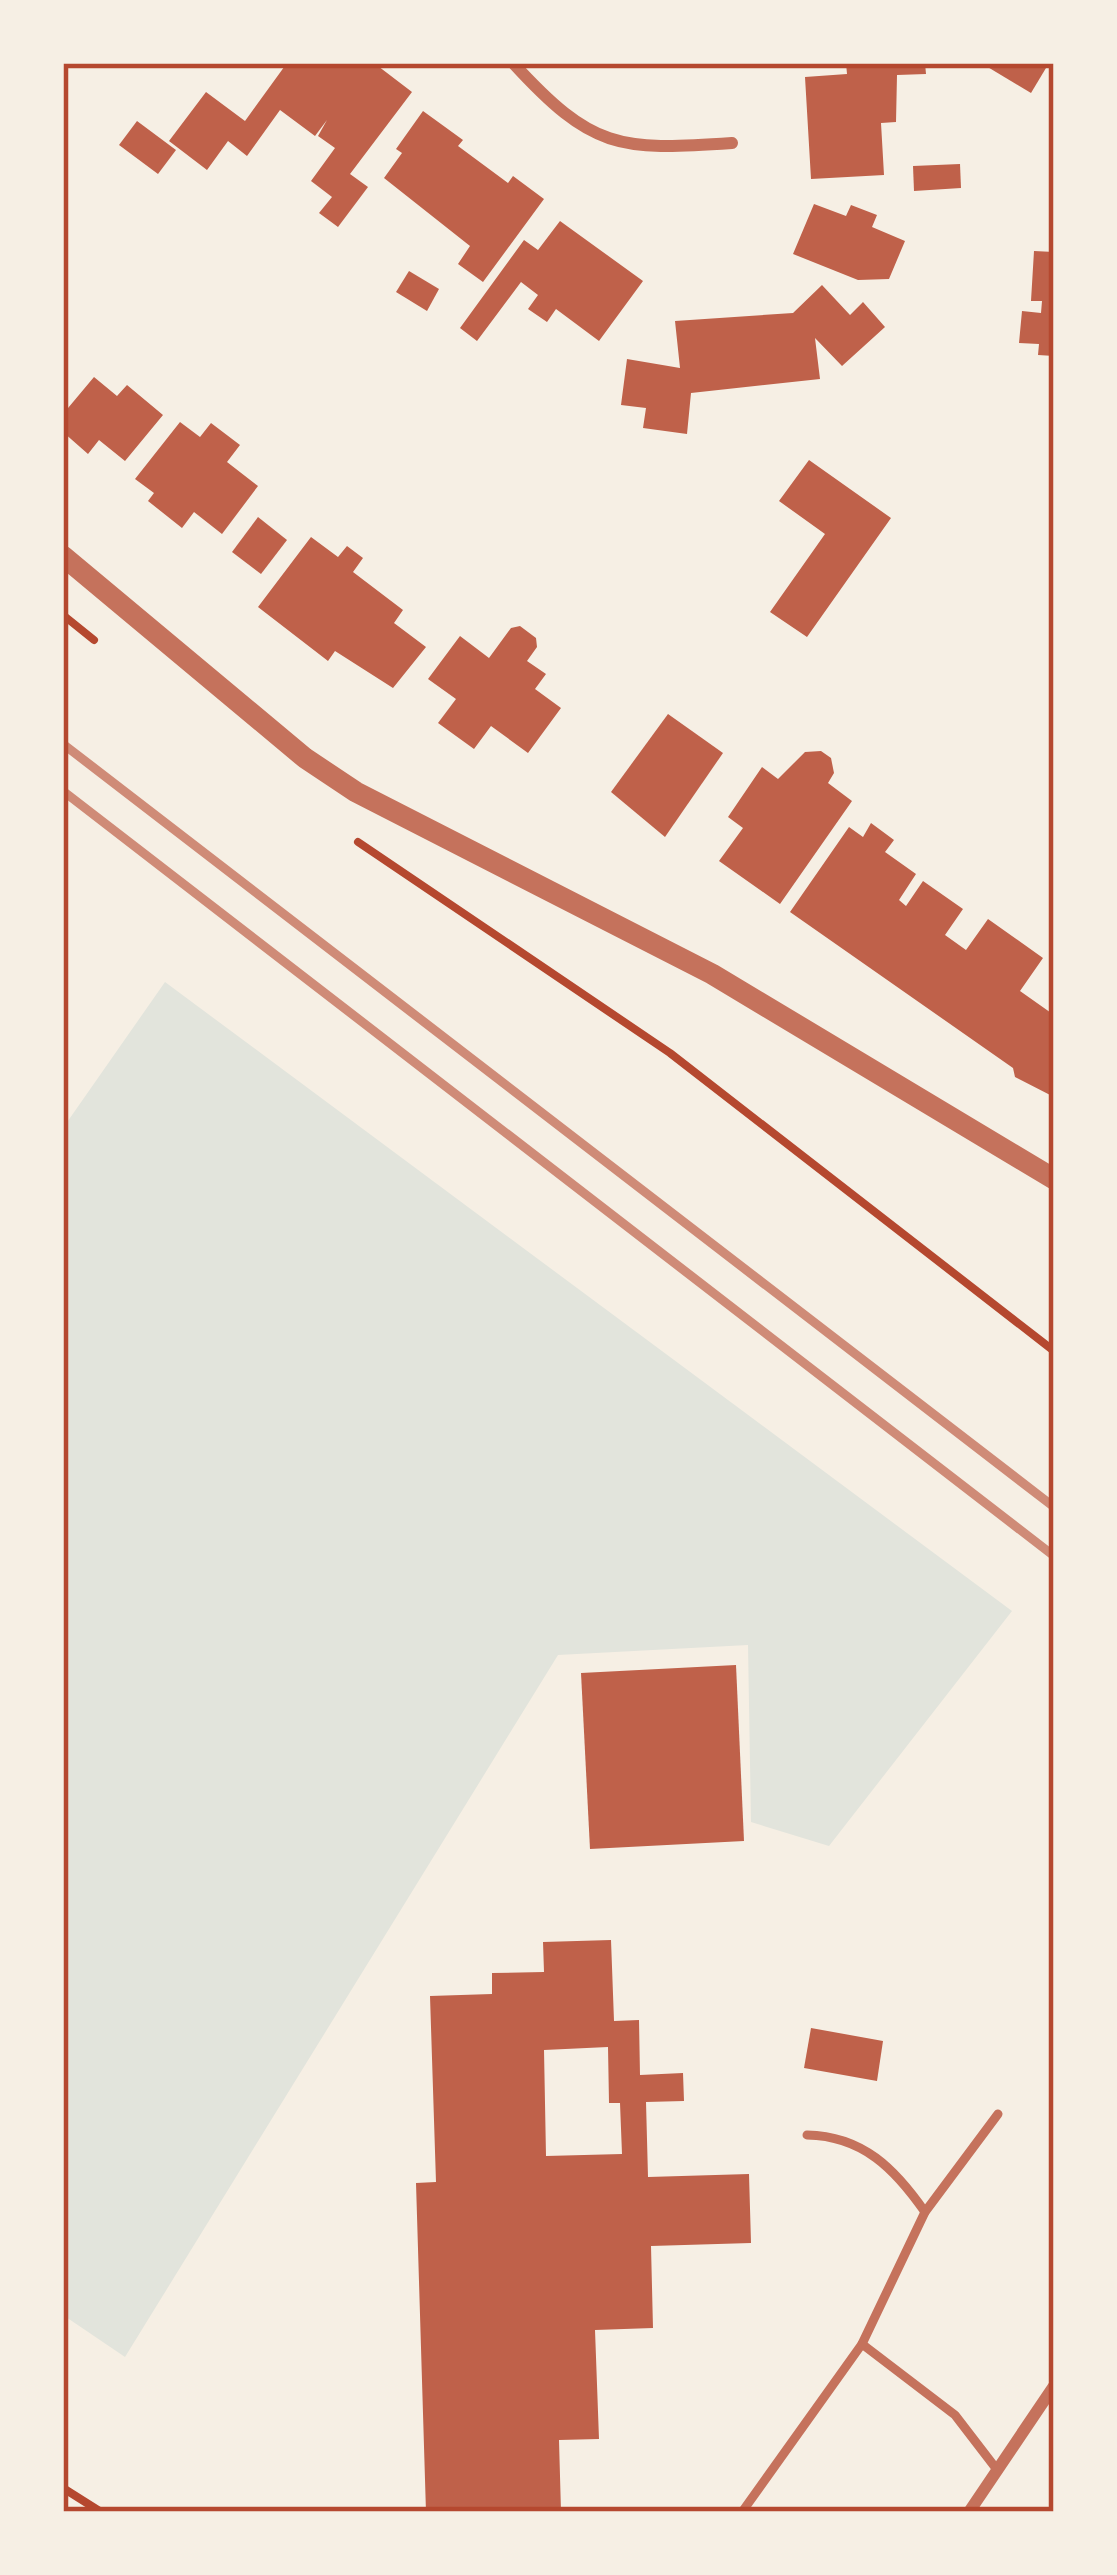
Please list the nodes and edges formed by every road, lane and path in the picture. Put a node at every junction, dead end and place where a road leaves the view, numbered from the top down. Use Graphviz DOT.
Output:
graph roads {
  1 [pos="513,63"];
  2 [pos="732,143"];
  3 [pos="63,556"];
  4 [pos="63,615"];
  5 [pos="104,648"];
  6 [pos="347,835"];
  7 [pos="1054,1179"];
  8 [pos="1054,1352"];
  9 [pos="998,2114"];
  10 [pos="807,2135"];
  11 [pos="925,2212"];
  12 [pos="862,2344"];
  13 [pos="1054,2386"];
  14 [pos="998,2471"];
  15 [pos="63,2488"];
  16 [pos="101,2512"];
  17 [pos="742,2512"];
  18 [pos="970,2512"];
  1 -- 2 [label="street"];
  3 -- 7 [label="street"];
  4 -- 5 [label="path"];
  6 -- 8 [label="path"];
  9 -- 11 [label="lane"];
  10 -- 11 [label="lane"];
  11 -- 12 [label="lane"];
  12 -- 14 [label="lane"];
  12 -- 17 [label="lane"];
  13 -- 14 [label="street"];
  14 -- 18 [label="street"];
  15 -- 16 [label="path"];
}
